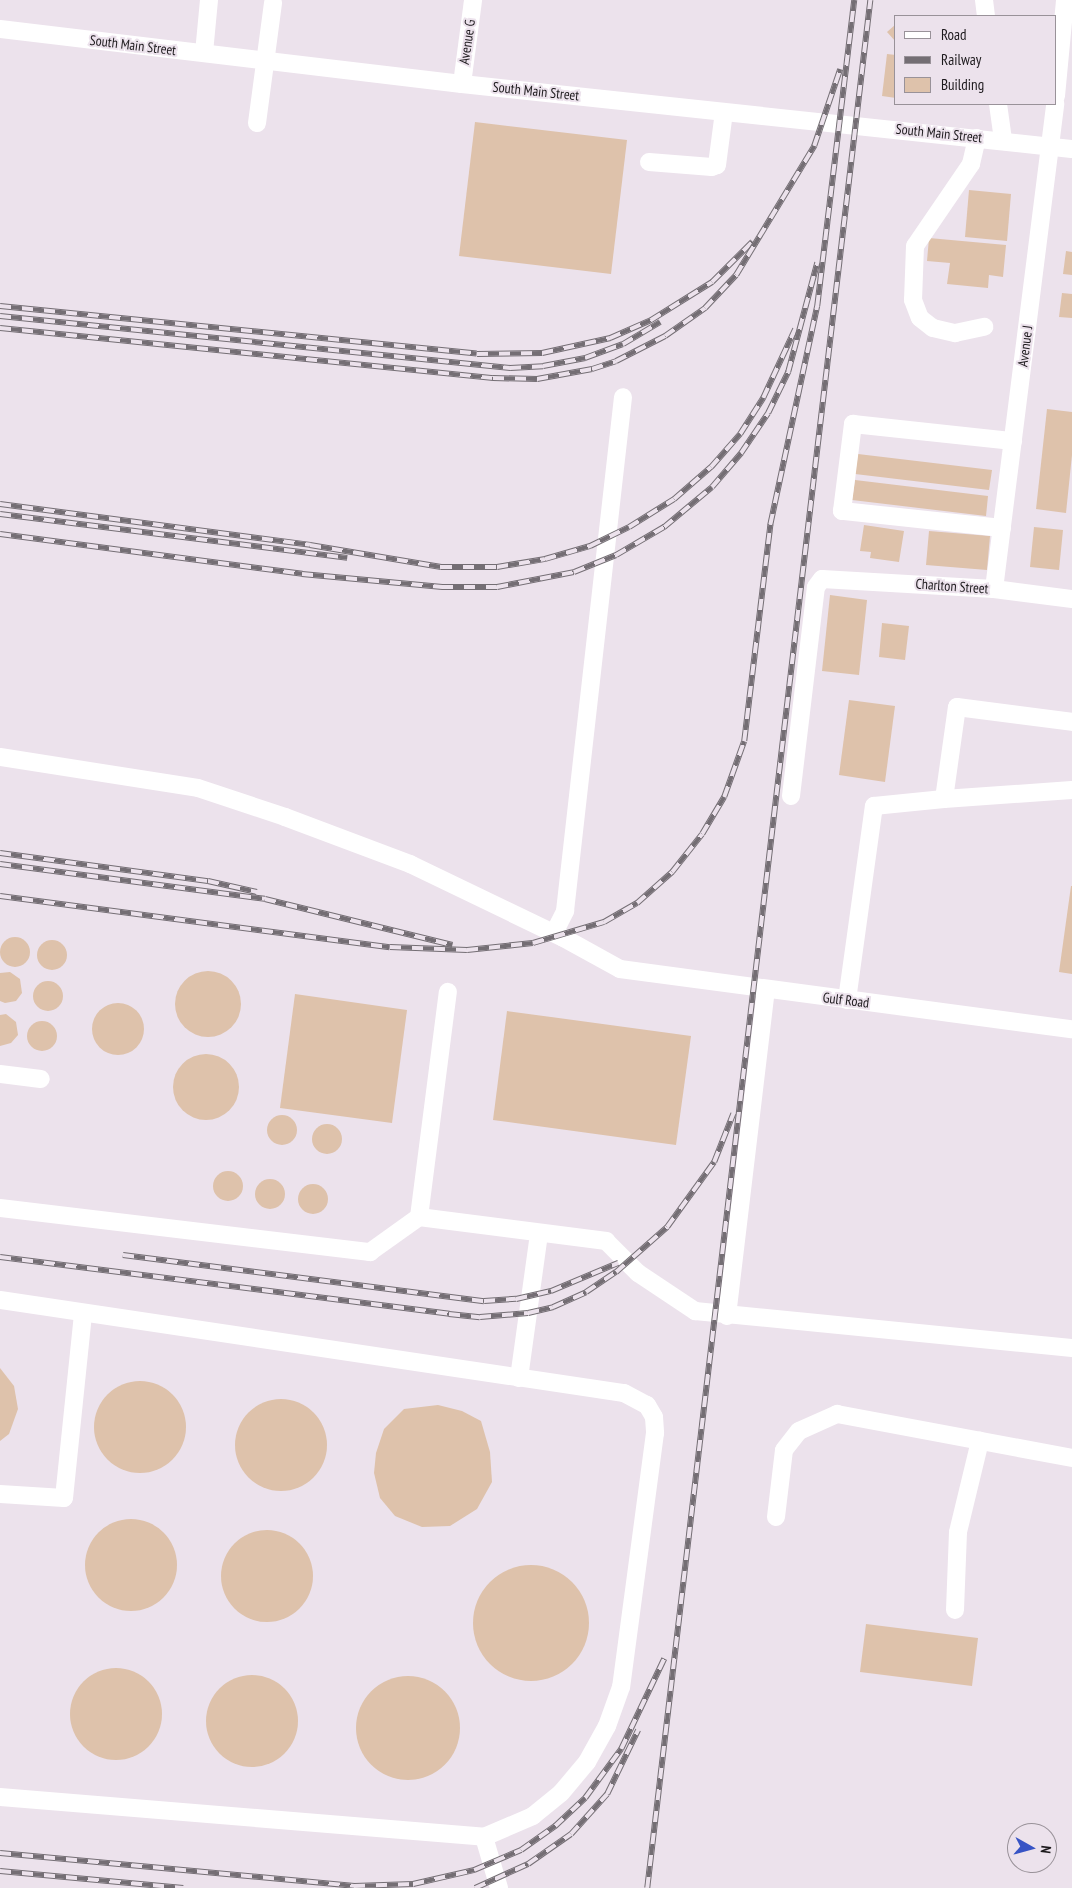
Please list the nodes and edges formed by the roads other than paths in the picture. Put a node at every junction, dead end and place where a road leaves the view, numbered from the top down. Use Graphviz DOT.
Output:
graph roads {
  1 [pos="210,0"];
  2 [pos="473,0"];
  3 [pos="984,0"];
  4 [pos="1065,0"];
  5 [pos="273,2"];
  6 [pos="986,15"];
  7 [pos="0,29"];
  8 [pos="204,53"];
  9 [pos="265,60"];
  10 [pos="462,84"];
  11 [pos="1057,85"];
  12 [pos="998,105"];
  13 [pos="1055,105"];
  14 [pos="724,112"];
  15 [pos="257,123"];
  16 [pos="977,138"];
  17 [pos="1004,141"];
  18 [pos="1051,146"];
  19 [pos="1072,148"];
  20 [pos="649,162"];
  21 [pos="984,327"];
  22 [pos="624,397"];
  23 [pos="1013,441"];
  24 [pos="1002,528"];
  25 [pos="994,589"];
  26 [pos="1072,599"];
  27 [pos="1072,722"];
  28 [pos="0,757"];
  29 [pos="1072,790"];
  30 [pos="791,796"];
  31 [pos="944,799"];
  32 [pos="554,933"];
  33 [pos="766,990"];
  34 [pos="448,992"];
  35 [pos="847,1000"];
  36 [pos="1072,1029"];
  37 [pos="0,1074"];
  38 [pos="41,1079"];
  39 [pos="0,1208"];
  40 [pos="419,1217"];
  41 [pos="539,1233"];
  42 [pos="0,1300"];
  43 [pos="83,1313"];
  44 [pos="727,1316"];
  45 [pos="1072,1348"];
  46 [pos="519,1378"];
  47 [pos="980,1441"];
  48 [pos="1072,1458"];
  49 [pos="0,1494"];
  50 [pos="776,1517"];
  51 [pos="955,1610"];
  52 [pos="0,1797"];
  53 [pos="484,1837"];
  54 [pos="499,1888"];
  1 -- 8 [label="street"];
  2 -- 10 [label="street, Avenue G"];
  3 -- 6 [label="street"];
  4 -- 11 [label="street"];
  5 -- 9 [label="street"];
  7 -- 8 [label="street, South Main Street"];
  8 -- 9 [label="street, South Main Street"];
  9 -- 10 [label="street, South Main Street"];
  9 -- 15 [label="street"];
  10 -- 14 [label="street, South Main Street"];
  12 -- 17 [label="street"];
  13 -- 18 [label="street, Avenue J"];
  14 -- 16 [label="street, South Main Street"];
  14 -- 20 [label="street"];
  16 -- 17 [label="street, South Main Street"];
  16 -- 21 [label="street"];
  17 -- 18 [label="street, South Main Street"];
  18 -- 19 [label="street, South Main Street"];
  18 -- 23 [label="street, Avenue J"];
  22 -- 32 [label="street"];
  23 -- 24 [label="street, Avenue J"];
  23 -- 24 [label="street"];
  24 -- 25 [label="street, Avenue J"];
  25 -- 26 [label="street, Charlton Street"];
  25 -- 30 [label="street, Charlton Street"];
  27 -- 31 [label="street"];
  28 -- 32 [label="street, Gulf Road"];
  29 -- 31 [label="street"];
  31 -- 35 [label="street"];
  32 -- 33 [label="street, Gulf Road"];
  33 -- 35 [label="street, Gulf Road"];
  33 -- 44 [label="street"];
  34 -- 40 [label="street"];
  35 -- 36 [label="street, Gulf Road"];
  37 -- 38 [label="street"];
  39 -- 40 [label="street"];
  40 -- 41 [label="street"];
  41 -- 44 [label="street"];
  41 -- 46 [label="street"];
  42 -- 43 [label="street"];
  43 -- 46 [label="street"];
  43 -- 49 [label="street"];
  44 -- 45 [label="street"];
  46 -- 53 [label="street"];
  47 -- 48 [label="street"];
  47 -- 50 [label="street"];
  47 -- 51 [label="street"];
  52 -- 53 [label="street"];
  53 -- 54 [label="street"];
}
